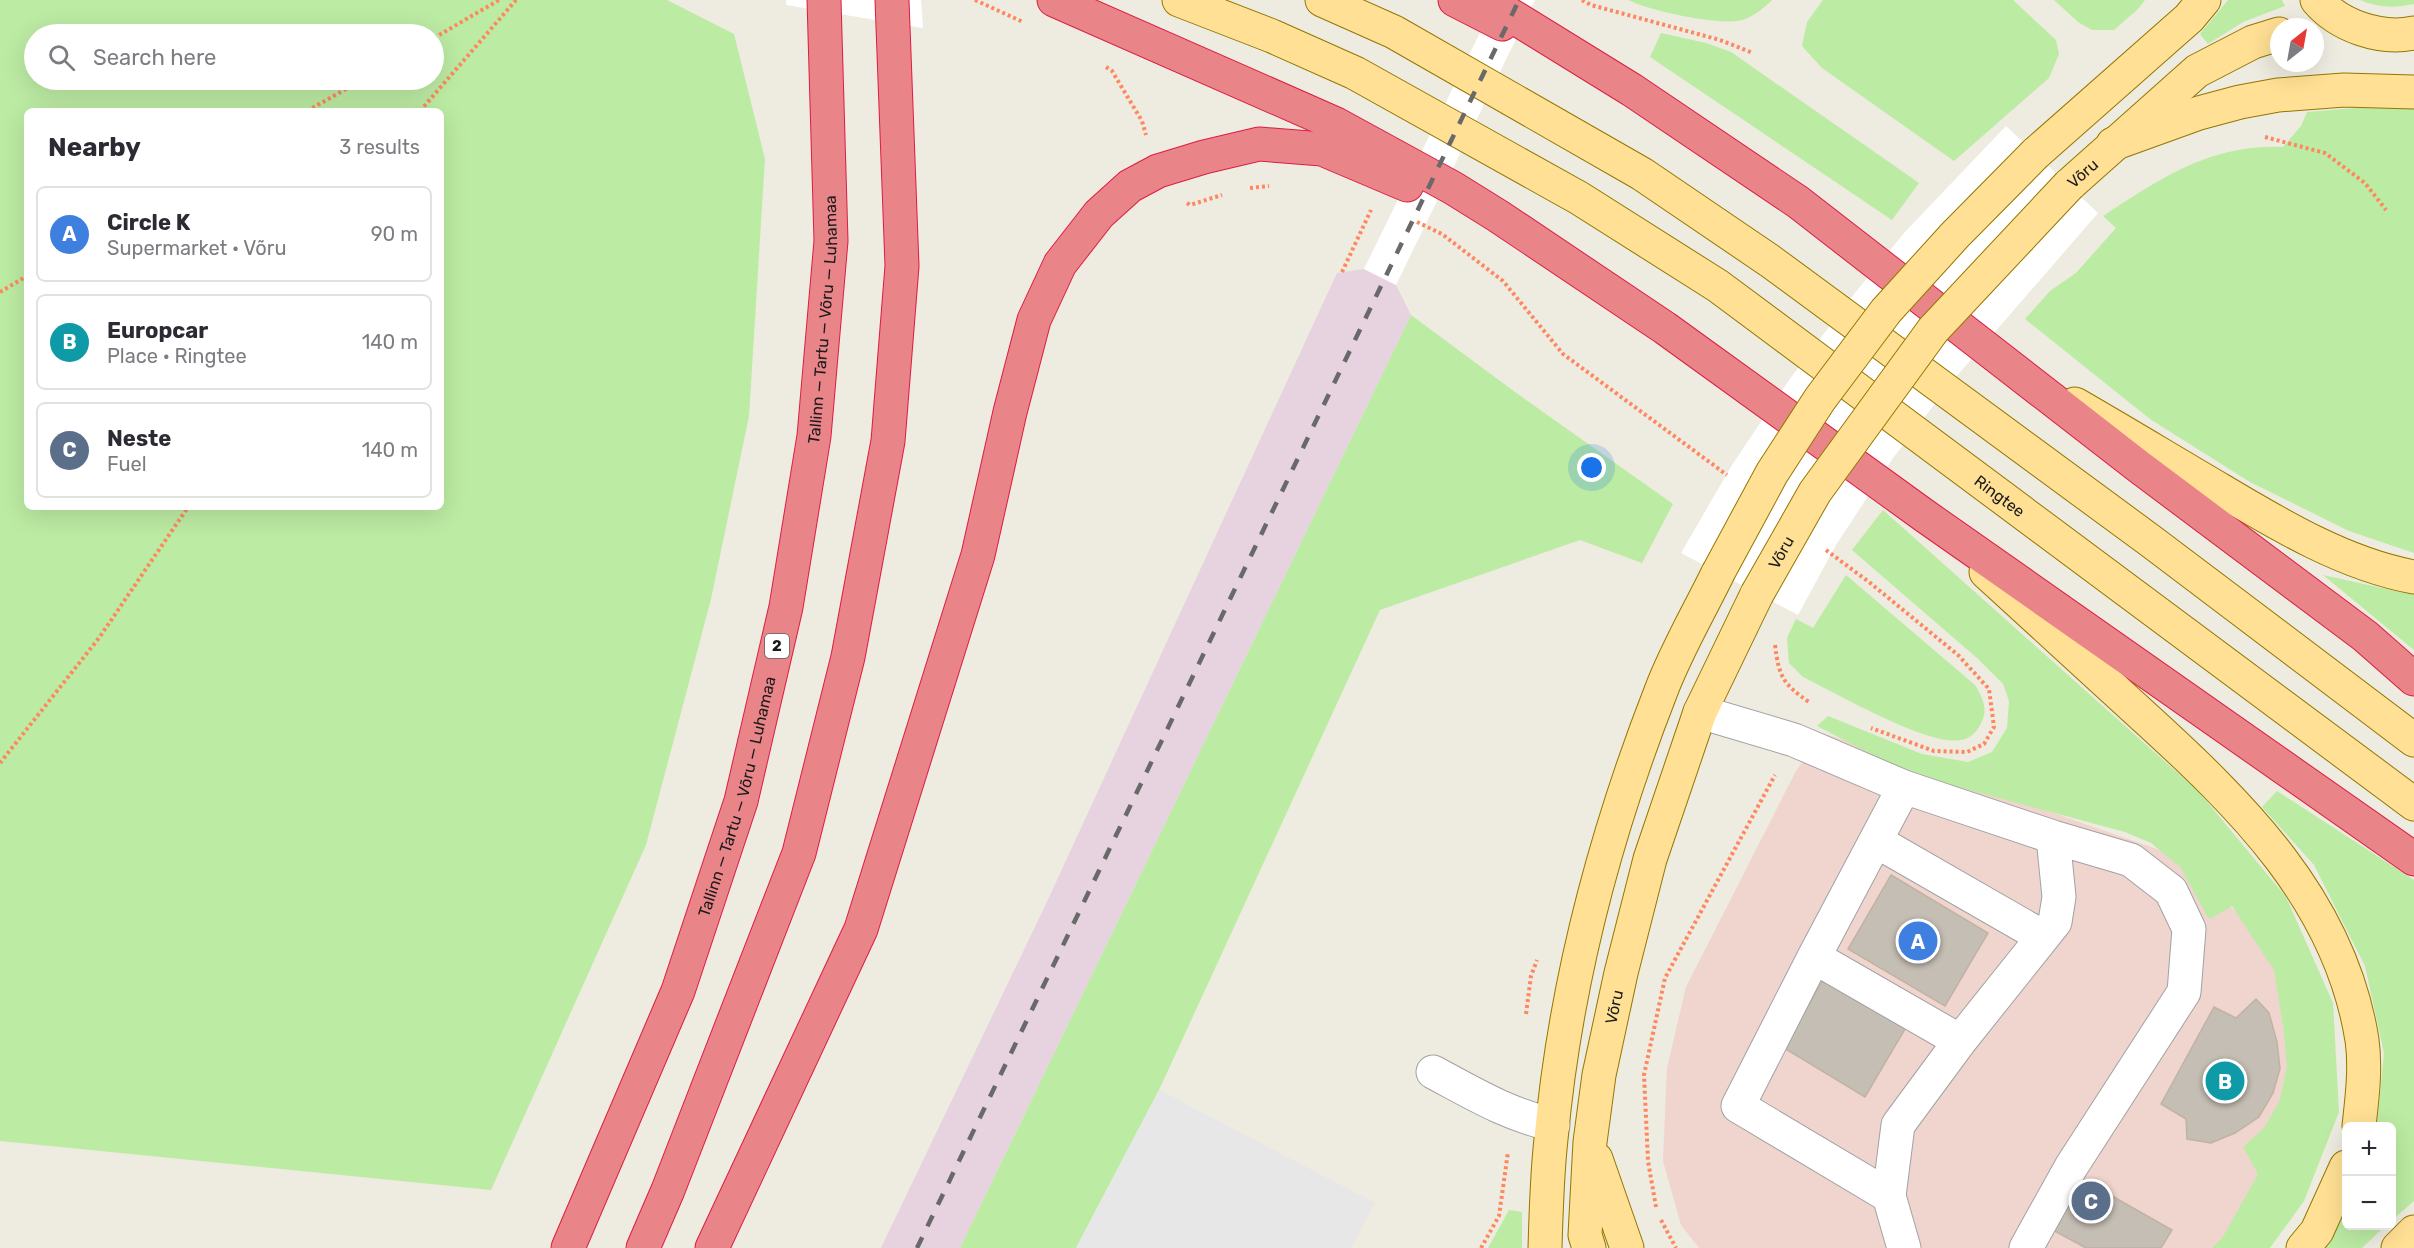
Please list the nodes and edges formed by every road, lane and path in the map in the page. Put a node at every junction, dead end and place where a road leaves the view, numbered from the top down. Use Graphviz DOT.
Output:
graph roads {
  1 [pos="499,0"];
  2 [pos="516,0"];
  3 [pos="975,0"];
  4 [pos="1054,0"];
  5 [pos="1179,0"];
  6 [pos="1322,0"];
  7 [pos="1455,0"];
  8 [pos="1486,0"];
  9 [pos="1582,0"];
  10 [pos="2204,0"];
  11 [pos="825,6"];
  12 [pos="2326,8"];
  13 [pos="893,12"];
  14 [pos="2313,18"];
  15 [pos="1028,24"];
  16 [pos="444,32"];
  17 [pos="2399,33"];
  18 [pos="2270,37"];
  19 [pos="1754,53"];
  20 [pos="2414,59"];
  21 [pos="1103,66"];
  22 [pos="444,83"];
  23 [pos="344,90"];
  24 [pos="438,90"];
  25 [pos="1632,90"];
  26 [pos="2414,92"];
  27 [pos="312,108"];
  28 [pos="423,108"];
  29 [pos="2258,135"];
  30 [pos="2113,144"];
  31 [pos="1158,171"];
  32 [pos="1275,185"];
  33 [pos="1240,189"];
  34 [pos="1230,193"];
  35 [pos="1375,201"];
  36 [pos="2386,210"];
  37 [pos="1413,220"];
  38 [pos="1553,253"];
  39 [pos="1342,272"];
  40 [pos="24,278"];
  41 [pos="0,292"];
  42 [pos="2001,360"];
  43 [pos="1730,478"];
  44 [pos="186,510"];
  45 [pos="1925,516"];
  46 [pos="1823,548"];
  47 [pos="2414,577"];
  48 [pos="1775,644"];
  49 [pos="2414,679"];
  50 [pos="1700,712"];
  51 [pos="1861,724"];
  52 [pos="1794,740"];
  53 [pos="2414,740"];
  54 [pos="0,763"];
  55 [pos="1904,787"];
  56 [pos="2414,804"];
  57 [pos="2053,837"];
  58 [pos="1876,841"];
  59 [pos="2414,860"];
  60 [pos="2043,937"];
  61 [pos="1814,957"];
  62 [pos="1960,1041"];
  63 [pos="1433,1072"];
  64 [pos="2360,1122"];
  65 [pos="1553,1125"];
  66 [pos="1590,1142"];
  67 [pos="2342,1176"];
  68 [pos="1889,1196"];
  69 [pos="2414,1232"];
  70 [pos="568,1248"];
  71 [pos="643,1248"];
  72 [pos="712,1248"];
  73 [pos="1545,1248"];
  74 [pos="1588,1248"];
  75 [pos="1627,1248"];
  76 [pos="1676,1248"];
  77 [pos="1904,1248"];
  78 [pos="2026,1248"];
  79 [pos="2303,1248"];
  80 [pos="2398,1248"];
  1 -- 16 [label="path"];
  2 -- 22 [label="path"];
  3 -- 15 [label="path"];
  4 -- 38 [label="highway"];
  5 -- 56 [label="main road, Ringtee"];
  6 -- 53 [label="main road"];
  7 -- 25 [label="highway"];
  8 -- 25 [label="highway"];
  9 -- 19 [label="path"];
  10 -- 65 [label="main road, bridge"];
  11 -- 70 [label="highway, Tallinn — Tartu — Võru — Luhamaa / 2"];
  12 -- 14 [label="main road"];
  12 -- 17 [label="main road"];
  13 -- 71 [label="highway"];
  17 -- 20 [label="main road"];
  18 -- 30 [label="main road, Võru"];
  21 -- 31 [label="path"];
  23 -- 27 [label="path"];
  24 -- 28 [label="path"];
  25 -- 42 [label="highway"];
  26 -- 30 [label="main road"];
  29 -- 36 [label="path"];
  30 -- 50 [label="main road, Võru, bridge"];
  31 -- 34 [label="path"];
  31 -- 38 [label="highway"];
  31 -- 72 [label="highway"];
  32 -- 33 [label="path"];
  35 -- 39 [label="path"];
  37 -- 43 [label="path"];
  38 -- 45 [label="highway"];
  40 -- 41 [label="path"];
  42 -- 47 [label="main road"];
  42 -- 49 [label="highway"];
  44 -- 54 [label="path"];
  45 -- 59 [label="highway"];
  45 -- 64 [label="main road"];
  46 -- 51 [label="path"];
  48 -- 52 [label="path"];
  50 -- 52 [label="lane"];
  50 -- 66 [label="main road, Võru"];
  52 -- 55 [label="lane"];
  52 -- 76 [label="path"];
  55 -- 57 [label="lane"];
  55 -- 58 [label="lane"];
  57 -- 60 [label="lane"];
  57 -- 78 [label="lane"];
  58 -- 60 [label="lane"];
  58 -- 61 [label="lane"];
  60 -- 62 [label="lane"];
  61 -- 62 [label="lane"];
  61 -- 68 [label="lane"];
  62 -- 68 [label="lane"];
  63 -- 65 [label="lane"];
  65 -- 73 [label="main road"];
  66 -- 74 [label="main road, Võru"];
  66 -- 75 [label="main road"];
  67 -- 79 [label="main road"];
  68 -- 77 [label="lane"];
  69 -- 80 [label="main road"];
}
